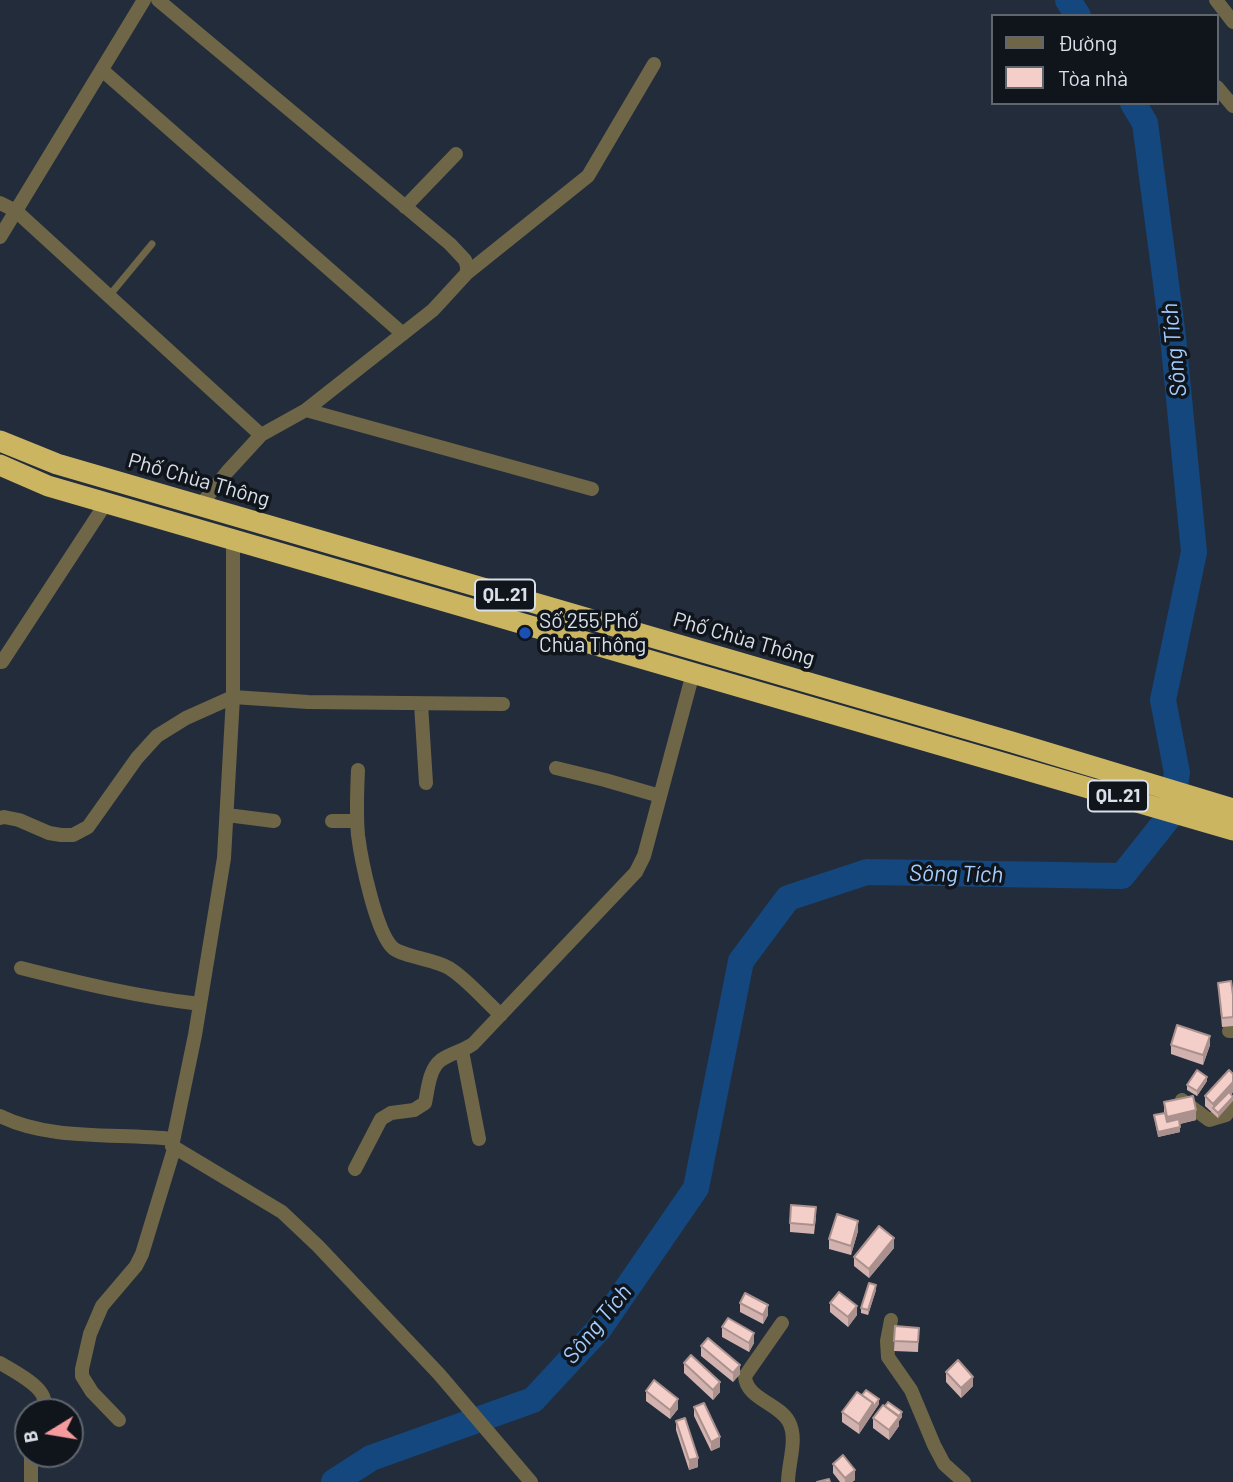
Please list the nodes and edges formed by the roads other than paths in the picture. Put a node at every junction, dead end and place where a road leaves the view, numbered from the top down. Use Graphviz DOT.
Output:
graph roads {
  1 [pos="144,0"];
  2 [pos="158,0"];
  3 [pos="1216,0"];
  4 [pos="1233,22"];
  5 [pos="654,64"];
  6 [pos="102,70"];
  7 [pos="1219,89"];
  8 [pos="1233,106"];
  9 [pos="456,154"];
  10 [pos="0,203"];
  11 [pos="405,207"];
  12 [pos="16,211"];
  13 [pos="0,237"];
  14 [pos="152,244"];
  15 [pos="467,273"];
  16 [pos="109,296"];
  17 [pos="403,334"];
  18 [pos="306,410"];
  19 [pos="261,435"];
  20 [pos="0,441"];
  21 [pos="0,466"];
  22 [pos="592,489"];
  23 [pos="106,503"];
  24 [pos="200,506"];
  25 [pos="233,539"];
  26 [pos="2,662"];
  27 [pos="693,673"];
  28 [pos="233,696"];
  29 [pos="421,704"];
  30 [pos="503,704"];
  31 [pos="556,768"];
  32 [pos="358,770"];
  33 [pos="426,783"];
  34 [pos="660,796"];
  35 [pos="1233,809"];
  36 [pos="227,815"];
  37 [pos="0,818"];
  38 [pos="274,821"];
  39 [pos="332,821"];
  40 [pos="357,821"];
  41 [pos="1233,830"];
  42 [pos="21,968"];
  43 [pos="200,1004"];
  44 [pos="501,1015"];
  45 [pos="462,1051"];
  46 [pos="1182,1100"];
  47 [pos="1233,1105"];
  48 [pos="0,1117"];
  49 [pos="479,1139"];
  50 [pos="173,1144"];
  51 [pos="355,1169"];
  52 [pos="891,1320"];
  53 [pos="782,1323"];
  54 [pos="0,1363"];
  55 [pos="44,1398"];
  56 [pos="119,1420"];
  57 [pos="531,1482"];
  58 [pos="788,1482"];
  59 [pos="964,1482"];
  1 -- 6 [label="street"];
  2 -- 11 [label="street"];
  3 -- 4 [label="street"];
  5 -- 15 [label="street"];
  6 -- 12 [label="street"];
  6 -- 17 [label="street"];
  7 -- 8 [label="street"];
  9 -- 11 [label="street"];
  10 -- 12 [label="street"];
  11 -- 15 [label="street"];
  12 -- 13 [label="street"];
  12 -- 16 [label="street"];
  14 -- 16 [label="lane"];
  15 -- 17 [label="street"];
  16 -- 19 [label="street"];
  17 -- 18 [label="street"];
  18 -- 19 [label="street"];
  18 -- 22 [label="street"];
  19 -- 24 [label="street"];
  20 -- 24 [label="highway, Phố Chùa Thông / QL.21"];
  21 -- 23 [label="highway, QL.21"];
  23 -- 25 [label="highway, QL.21"];
  23 -- 26 [label="street"];
  24 -- 35 [label="highway, Phố Chùa Thông / QL.21"];
  25 -- 27 [label="highway, QL.21"];
  25 -- 28 [label="street"];
  27 -- 34 [label="street"];
  27 -- 41 [label="highway, QL.21"];
  28 -- 29 [label="street"];
  28 -- 36 [label="street"];
  28 -- 37 [label="street"];
  29 -- 30 [label="street"];
  29 -- 33 [label="street"];
  31 -- 34 [label="street"];
  32 -- 40 [label="street"];
  34 -- 44 [label="street"];
  36 -- 38 [label="street"];
  36 -- 43 [label="street"];
  39 -- 40 [label="street"];
  40 -- 44 [label="street"];
  42 -- 43 [label="street"];
  43 -- 50 [label="street"];
  44 -- 45 [label="street"];
  45 -- 49 [label="street"];
  45 -- 51 [label="street"];
  46 -- 47 [label="street"];
  48 -- 50 [label="street"];
  50 -- 56 [label="street"];
  50 -- 57 [label="street"];
  52 -- 59 [label="street"];
  53 -- 58 [label="street"];
  54 -- 55 [label="street"];
}
